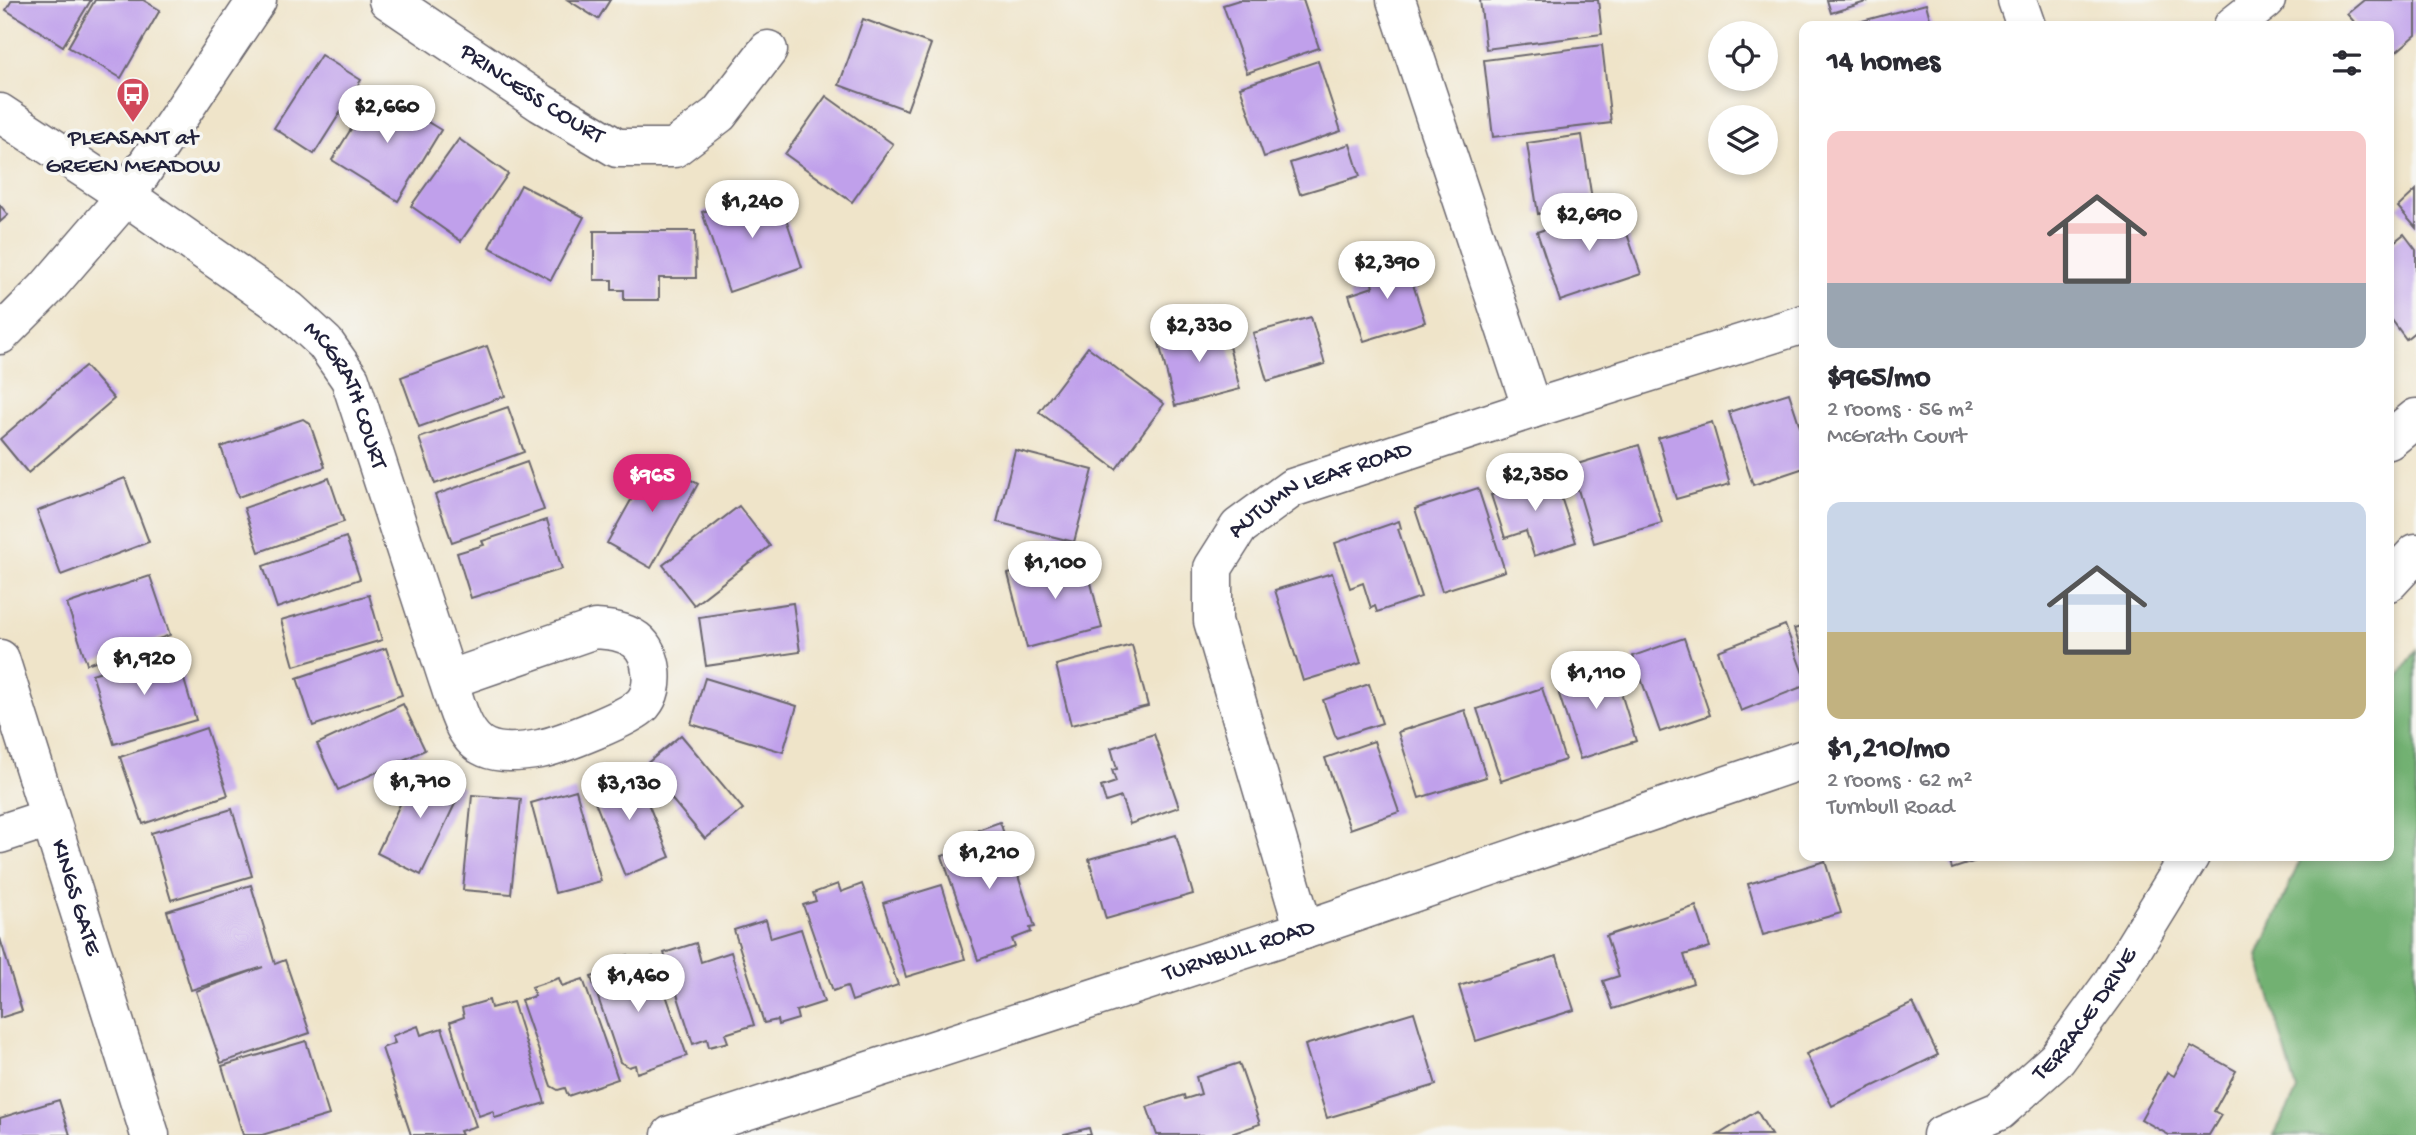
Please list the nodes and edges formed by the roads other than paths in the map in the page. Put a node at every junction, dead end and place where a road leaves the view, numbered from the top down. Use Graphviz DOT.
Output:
graph roads {
  1 [pos="257,0"];
  2 [pos="388,0"];
  3 [pos="1396,0"];
  4 [pos="2017,0"];
  5 [pos="2266,0"];
  6 [pos="2024,21"];
  7 [pos="2239,21"];
  8 [pos="768,50"];
  9 [pos="0,113"];
  10 [pos="126,196"];
  11 [pos="1799,326"];
  12 [pos="0,335"];
  13 [pos="1532,409"];
  14 [pos="2416,553"];
  15 [pos="2394,577"];
  16 [pos="0,659"];
  17 [pos="448,680"];
  18 [pos="1799,761"];
  19 [pos="49,818"];
  20 [pos="0,834"];
  21 [pos="2187,861"];
  22 [pos="1304,930"];
  23 [pos="150,1135"];
  24 [pos="671,1135"];
  25 [pos="1942,1135"];
  1 -- 10 [label="street"];
  2 -- 8 [label="street, PRINCESS COURT"];
  3 -- 13 [label="street"];
  4 -- 6 [label="street"];
  5 -- 7 [label="street"];
  9 -- 10 [label="street, MCGRATH COURT"];
  10 -- 12 [label="street"];
  10 -- 17 [label="street, MCGRATH COURT"];
  11 -- 13 [label="street, AUTUMN LEAF ROAD"];
  13 -- 22 [label="street, AUTUMN LEAF ROAD"];
  14 -- 15 [label="street"];
  16 -- 19 [label="street, KINGS GATE"];
  17 -- 17 [label="street, MCGRATH COURT"];
  18 -- 22 [label="street, TURNBULL ROAD"];
  19 -- 20 [label="street"];
  19 -- 23 [label="street, KINGS GATE"];
  21 -- 25 [label="street, TERRACE DRIVE"];
  22 -- 24 [label="street, TURNBULL ROAD"];
}
